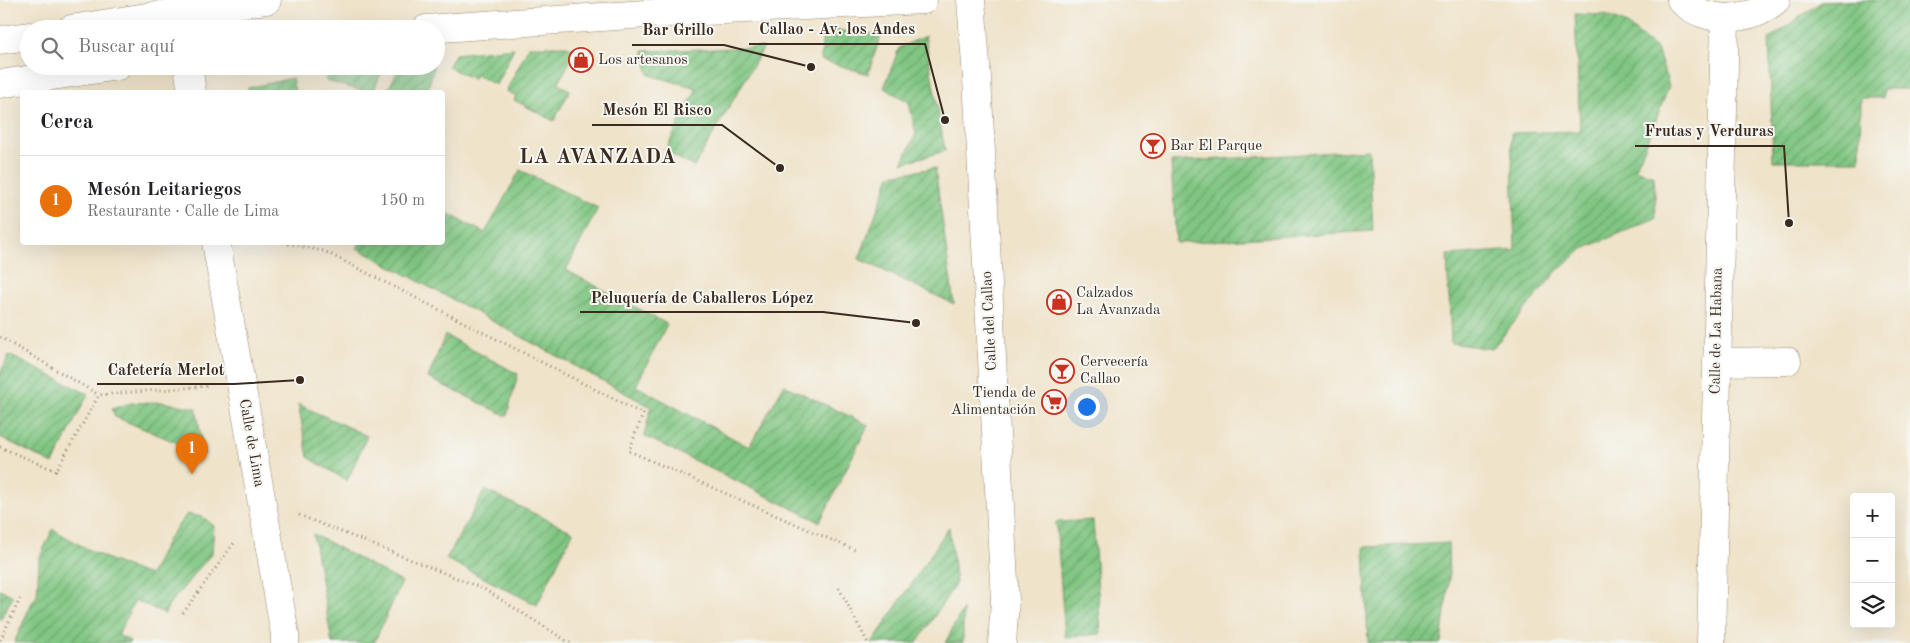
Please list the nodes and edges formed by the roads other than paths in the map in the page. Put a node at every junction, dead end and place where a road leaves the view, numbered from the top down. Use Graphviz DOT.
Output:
graph roads {
  1 [pos="267,0"];
  2 [pos="923,0"];
  3 [pos="971,0"];
  4 [pos="1682,0"];
  5 [pos="1776,0"];
  6 [pos="179,13"];
  7 [pos="1724,18"];
  8 [pos="132,20"];
  9 [pos="445,28"];
  10 [pos="20,37"];
  11 [pos="0,40"];
  12 [pos="59,75"];
  13 [pos="189,75"];
  14 [pos="0,84"];
  15 [pos="192,90"];
  16 [pos="217,245"];
  17 [pos="1787,361"];
  18 [pos="1717,362"];
  19 [pos="285,643"];
  20 [pos="1002,643"];
  21 [pos="1711,643"];
  1 -- 6 [label="street"];
  2 -- 9 [label="street"];
  3 -- 20 [label="street, Calle del Callao"];
  4 -- 7 [label="street"];
  5 -- 7 [label="street"];
  6 -- 8 [label="street"];
  7 -- 18 [label="street, Calle de La Habana"];
  10 -- 11 [label="street"];
  12 -- 14 [label="street"];
  13 -- 15 [label="street"];
  16 -- 19 [label="street, Calle de Lima"];
  17 -- 18 [label="street"];
  18 -- 21 [label="street, Calle de La Habana"];
}
